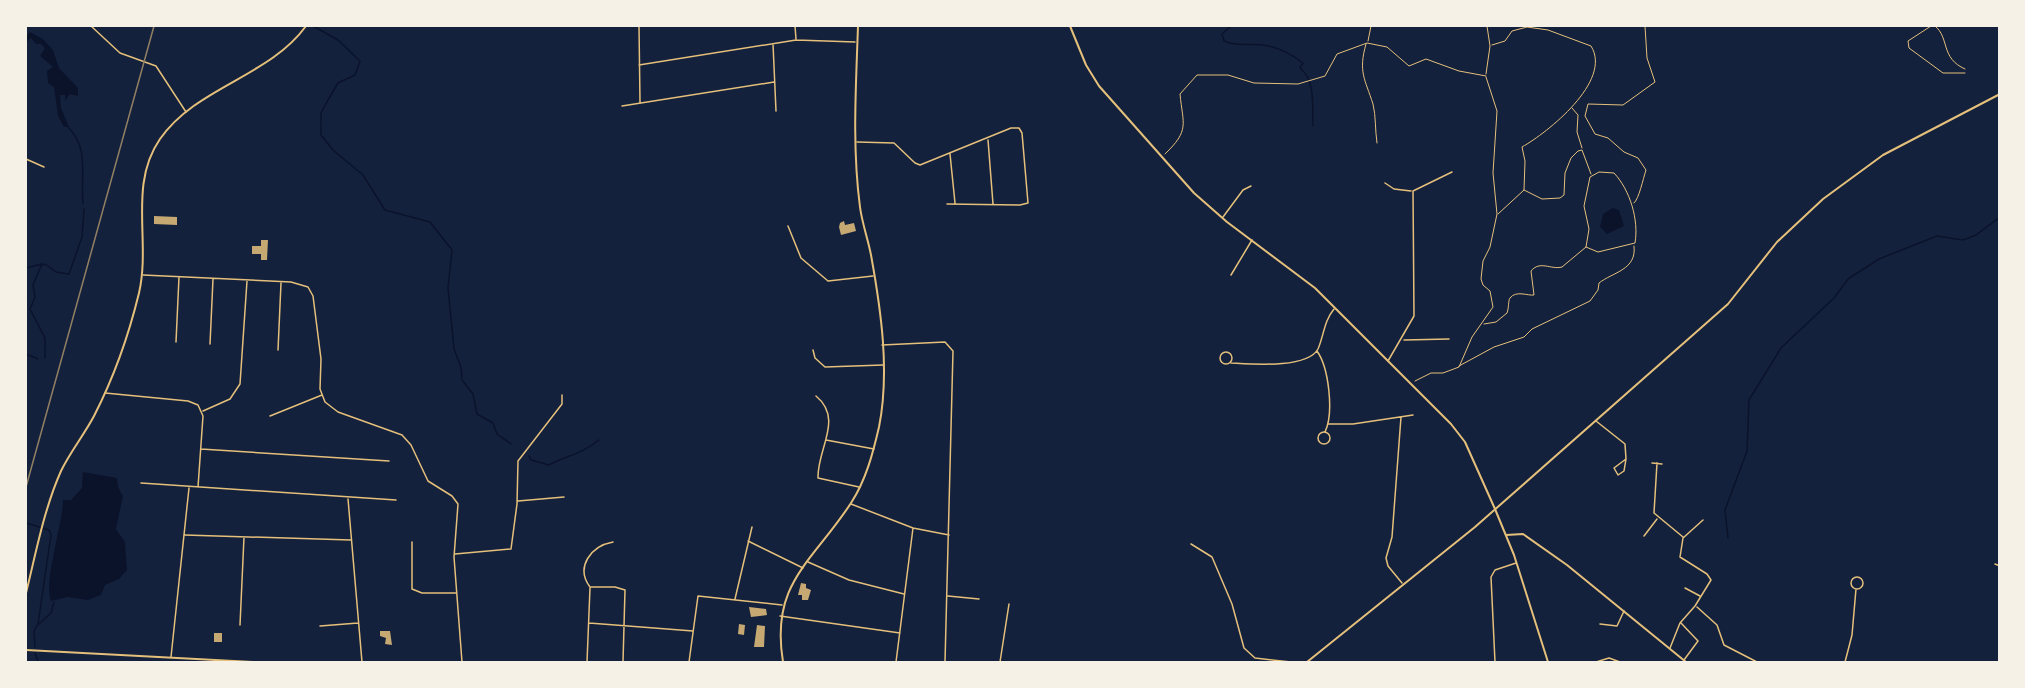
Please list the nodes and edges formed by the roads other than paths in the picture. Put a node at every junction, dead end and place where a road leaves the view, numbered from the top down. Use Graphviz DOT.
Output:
graph roads {
  1 [pos="91,26"];
  2 [pos="306,26"];
  3 [pos="639,26"];
  4 [pos="795,26"];
  5 [pos="858,26"];
  6 [pos="1071,26"];
  7 [pos="796,40"];
  8 [pos="858,42"];
  9 [pos="773,44"];
  10 [pos="639,65"];
  11 [pos="774,82"];
  12 [pos="2000,94"];
  13 [pos="640,103"];
  14 [pos="622,106"];
  15 [pos="776,111"];
  16 [pos="186,112"];
  17 [pos="987,139"];
  18 [pos="856,142"];
  19 [pos="950,153"];
  20 [pos="26,159"];
  21 [pos="44,166"];
  22 [pos="1452,172"];
  23 [pos="1385,183"];
  24 [pos="1251,186"];
  25 [pos="1413,191"];
  26 [pos="947,204"];
  27 [pos="955,204"];
  28 [pos="993,205"];
  29 [pos="1223,218"];
  30 [pos="788,226"];
  31 [pos="1252,240"];
  32 [pos="142,275"];
  33 [pos="1231,275"];
  34 [pos="874,276"];
  35 [pos="179,277"];
  36 [pos="213,279"];
  37 [pos="248,280"];
  38 [pos="281,282"];
  39 [pos="1335,309"];
  40 [pos="1449,339"];
  41 [pos="1403,340"];
  42 [pos="176,342"];
  43 [pos="210,344"];
  44 [pos="882,345"];
  45 [pos="278,350"];
  46 [pos="813,350"];
  47 [pos="1317,351"];
  48 [pos="1388,362"];
  49 [pos="1231,363"];
  50 [pos="884,365"];
  51 [pos="104,393"];
  52 [pos="322,395"];
  53 [pos="562,395"];
  54 [pos="816,396"];
  55 [pos="202,411"];
  56 [pos="1413,415"];
  57 [pos="270,416"];
  58 [pos="1401,417"];
  59 [pos="1596,421"];
  60 [pos="1328,424"];
  61 [pos="1325,432"];
  62 [pos="825,440"];
  63 [pos="201,449"];
  64 [pos="873,449"];
  65 [pos="1626,459"];
  66 [pos="388,460"];
  67 [pos="1652,463"];
  68 [pos="1657,463"];
  69 [pos="1662,464"];
  70 [pos="141,483"];
  71 [pos="189,487"];
  72 [pos="860,487"];
  73 [pos="198,488"];
  74 [pos="564,497"];
  75 [pos="348,498"];
  76 [pos="396,500"];
  77 [pos="517,501"];
  78 [pos="851,503"];
  79 [pos="1495,509"];
  80 [pos="1657,519"];
  81 [pos="1703,520"];
  82 [pos="752,527"];
  83 [pos="913,528"];
  84 [pos="184,535"];
  85 [pos="949,535"];
  86 [pos="1506,535"];
  87 [pos="1644,536"];
  88 [pos="244,537"];
  89 [pos="1683,538"];
  90 [pos="351,540"];
  91 [pos="747,541"];
  92 [pos="412,542"];
  93 [pos="614,542"];
  94 [pos="1191,544"];
  95 [pos="454,554"];
  96 [pos="808,562"];
  97 [pos="1517,563"];
  98 [pos="1995,564"];
  99 [pos="2000,566"];
  100 [pos="803,568"];
  101 [pos="1402,584"];
  102 [pos="591,587"];
  103 [pos="1685,588"];
  104 [pos="1856,589"];
  105 [pos="26,593"];
  106 [pos="457,593"];
  107 [pos="905,594"];
  108 [pos="947,596"];
  109 [pos="1701,596"];
  110 [pos="979,599"];
  111 [pos="735,600"];
  112 [pos="782,604"];
  113 [pos="1009,604"];
  114 [pos="1695,606"];
  115 [pos="1624,610"];
  116 [pos="780,616"];
  117 [pos="359,623"];
  118 [pos="589,623"];
  119 [pos="1680,623"];
  120 [pos="1600,624"];
  121 [pos="240,625"];
  122 [pos="320,626"];
  123 [pos="624,626"];
  124 [pos="693,631"];
  125 [pos="900,633"];
  126 [pos="1670,649"];
  127 [pos="26,650"];
  128 [pos="157,657"];
  129 [pos="171,658"];
  130 [pos="1685,661"];
  131 [pos="155,662"];
  132 [pos="253,663"];
  133 [pos="362,663"];
  134 [pos="462,663"];
  135 [pos="587,663"];
  136 [pos="623,663"];
  137 [pos="689,663"];
  138 [pos="783,663"];
  139 [pos="896,663"];
  140 [pos="945,663"];
  141 [pos="1000,663"];
  142 [pos="1290,663"];
  143 [pos="1307,663"];
  144 [pos="1495,663"];
  145 [pos="1548,663"];
  146 [pos="1596,663"];
  147 [pos="1620,663"];
  148 [pos="1695,663"];
  149 [pos="1702,663"];
  150 [pos="1757,663"];
  151 [pos="1845,663"];
  1 -- 16 [label="street"];
  2 -- 16 [label="main road"];
  3 -- 10 [label="street"];
  4 -- 7 [label="street"];
  5 -- 8 [label="main road"];
  6 -- 29 [label="main road"];
  7 -- 8 [label="street"];
  7 -- 9 [label="street"];
  8 -- 18 [label="main road"];
  9 -- 10 [label="street"];
  9 -- 11 [label="street"];
  10 -- 13 [label="street"];
  11 -- 13 [label="street"];
  11 -- 15 [label="street"];
  12 -- 59 [label="main road"];
  13 -- 14 [label="street"];
  16 -- 32 [label="main road"];
  17 -- 19 [label="street"];
  17 -- 28 [label="street"];
  17 -- 28 [label="street"];
  18 -- 19 [label="street"];
  18 -- 34 [label="main road"];
  19 -- 27 [label="street"];
  20 -- 21 [label="street"];
  22 -- 25 [label="street"];
  23 -- 25 [label="street"];
  24 -- 29 [label="street"];
  25 -- 41 [label="street"];
  26 -- 27 [label="street"];
  27 -- 28 [label="street"];
  29 -- 31 [label="main road"];
  30 -- 34 [label="street"];
  31 -- 33 [label="street"];
  31 -- 39 [label="main road"];
  32 -- 35 [label="street"];
  32 -- 51 [label="main road"];
  34 -- 44 [label="main road"];
  35 -- 36 [label="street"];
  35 -- 42 [label="street"];
  36 -- 37 [label="street"];
  36 -- 43 [label="street"];
  37 -- 38 [label="street"];
  37 -- 55 [label="street"];
  38 -- 45 [label="street"];
  38 -- 52 [label="street"];
  39 -- 47 [label="street"];
  39 -- 48 [label="main road"];
  40 -- 41 [label="street"];
  41 -- 48 [label="street"];
  44 -- 50 [label="main road"];
  44 -- 85 [label="street"];
  46 -- 50 [label="street"];
  47 -- 49 [label="street"];
  47 -- 60 [label="street"];
  48 -- 79 [label="main road"];
  49 -- 49 [label="street"];
  50 -- 64 [label="main road"];
  51 -- 55 [label="street"];
  51 -- 105 [label="main road"];
  52 -- 57 [label="street"];
  52 -- 95 [label="street"];
  53 -- 77 [label="street"];
  54 -- 62 [label="street"];
  55 -- 63 [label="street"];
  56 -- 58 [label="street"];
  58 -- 60 [label="street"];
  58 -- 101 [label="street"];
  59 -- 65 [label="street"];
  59 -- 79 [label="main road"];
  60 -- 61 [label="street"];
  61 -- 61 [label="street"];
  62 -- 64 [label="street"];
  62 -- 72 [label="street"];
  63 -- 66 [label="street"];
  63 -- 73 [label="street"];
  64 -- 72 [label="main road"];
  65 -- 65 [label="street"];
  67 -- 68 [label="street"];
  68 -- 69 [label="street"];
  68 -- 80 [label="street"];
  70 -- 71 [label="street"];
  71 -- 73 [label="street"];
  71 -- 84 [label="street"];
  72 -- 78 [label="main road"];
  73 -- 75 [label="street"];
  74 -- 77 [label="street"];
  75 -- 76 [label="street"];
  75 -- 90 [label="street"];
  77 -- 95 [label="street"];
  78 -- 83 [label="street"];
  78 -- 96 [label="main road"];
  79 -- 86 [label="main road"];
  79 -- 101 [label="main road"];
  80 -- 87 [label="street"];
  80 -- 89 [label="street"];
  81 -- 89 [label="street"];
  82 -- 91 [label="street"];
  83 -- 85 [label="street"];
  83 -- 107 [label="street"];
  84 -- 88 [label="street"];
  84 -- 129 [label="street"];
  85 -- 108 [label="street"];
  86 -- 97 [label="main road"];
  86 -- 115 [label="main road"];
  88 -- 90 [label="street"];
  88 -- 121 [label="street"];
  89 -- 109 [label="street"];
  90 -- 117 [label="street"];
  91 -- 100 [label="street"];
  91 -- 111 [label="street"];
  92 -- 106 [label="street"];
  93 -- 102 [label="street"];
  94 -- 142 [label="street"];
  95 -- 106 [label="street"];
  96 -- 100 [label="main road"];
  96 -- 107 [label="street"];
  97 -- 144 [label="street"];
  97 -- 145 [label="main road"];
  98 -- 99 [label="street"];
  100 -- 112 [label="main road"];
  101 -- 143 [label="main road"];
  102 -- 118 [label="street"];
  102 -- 123 [label="street"];
  103 -- 109 [label="street"];
  104 -- 104 [label="street"];
  104 -- 151 [label="street"];
  106 -- 134 [label="street"];
  107 -- 125 [label="street"];
  108 -- 110 [label="street"];
  108 -- 140 [label="street"];
  109 -- 114 [label="street"];
  111 -- 112 [label="street"];
  111 -- 124 [label="street"];
  112 -- 116 [label="main road"];
  113 -- 141 [label="street"];
  114 -- 119 [label="street"];
  114 -- 150 [label="street"];
  115 -- 120 [label="street"];
  115 -- 126 [label="main road"];
  116 -- 125 [label="street"];
  116 -- 138 [label="main road"];
  117 -- 122 [label="street"];
  117 -- 133 [label="street"];
  118 -- 123 [label="street"];
  118 -- 135 [label="street"];
  119 -- 126 [label="street"];
  119 -- 130 [label="street"];
  123 -- 124 [label="street"];
  123 -- 136 [label="street"];
  124 -- 137 [label="street"];
  125 -- 139 [label="street"];
  126 -- 130 [label="main road"];
  127 -- 128 [label="main road"];
  128 -- 129 [label="main road"];
  128 -- 131 [label="street"];
  129 -- 132 [label="main road"];
  146 -- 147 [label="street"];
  148 -- 149 [label="street"];
}
